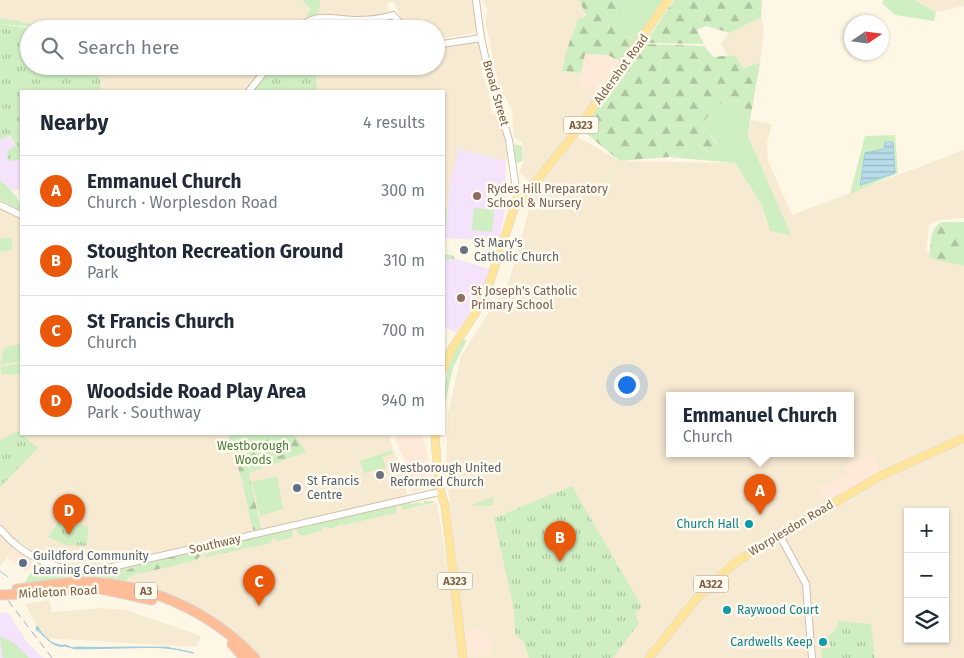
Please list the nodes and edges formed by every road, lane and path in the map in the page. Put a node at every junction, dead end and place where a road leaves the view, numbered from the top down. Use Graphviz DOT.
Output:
graph roads {
  1 [pos="476,0"];
  2 [pos="668,0"];
  3 [pos="310,20"];
  4 [pos="356,20"];
  5 [pos="356,20"];
  6 [pos="397,20"];
  7 [pos="481,38"];
  8 [pos="445,44"];
  9 [pos="262,75"];
  10 [pos="250,90"];
  11 [pos="521,194"];
  12 [pos="0,205"];
  13 [pos="20,215"];
  14 [pos="445,365"];
  15 [pos="435,435"];
  16 [pos="964,438"];
  17 [pos="439,492"];
  18 [pos="0,529"];
  19 [pos="779,534"];
  20 [pos="0,590"];
  21 [pos="18,591"];
  22 [pos="0,596"];
  23 [pos="246,658"];
  24 [pos="255,658"];
  25 [pos="464,658"];
  26 [pos="649,658"];
  27 [pos="812,658"];
  1 -- 7 [label="street, Broad Street"];
  2 -- 11 [label="main road, Aldershot Road / A323"];
  3 -- 4 [label="street"];
  5 -- 6 [label="street"];
  7 -- 8 [label="street"];
  7 -- 11 [label="street, Broad Street"];
  9 -- 10 [label="street"];
  11 -- 14 [label="main road, Aldershot Road / A323"];
  12 -- 13 [label="street"];
  15 -- 17 [label="main road, A323"];
  16 -- 19 [label="main road, Worplesdon Road / A322"];
  17 -- 18 [label="street, Southway"];
  17 -- 25 [label="main road, A323"];
  19 -- 26 [label="main road, Worplesdon Road / A322"];
  19 -- 27 [label="street"];
  20 -- 21 [label="highway, Midleton Road / A3"];
  21 -- 22 [label="highway, Midleton Road / A3, bridge"];
  21 -- 23 [label="highway, Midleton Road / A3"];
  21 -- 24 [label="highway, Midleton Road / A3"];
}
